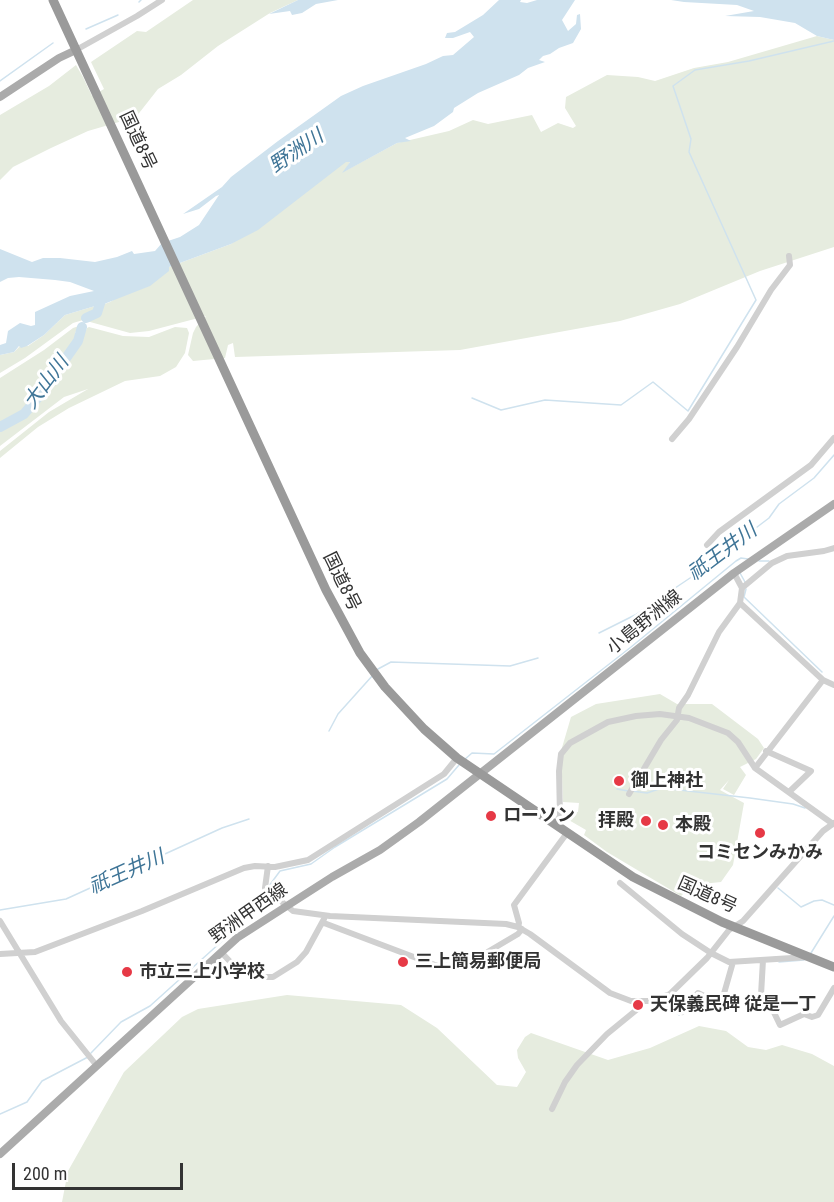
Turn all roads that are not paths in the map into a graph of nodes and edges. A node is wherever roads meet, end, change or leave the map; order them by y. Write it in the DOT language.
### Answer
graph roads {
  1 [pos="53,0"];
  2 [pos="162,0"];
  3 [pos="78,54"];
  4 [pos="0,97"];
  5 [pos="789,256"];
  6 [pos="834,438"];
  7 [pos="672,439"];
  8 [pos="834,504"];
  9 [pos="707,545"];
  10 [pos="834,548"];
  11 [pos="734,573"];
  12 [pos="742,588"];
  13 [pos="740,603"];
  14 [pos="823,680"];
  15 [pos="834,685"];
  16 [pos="678,716"];
  17 [pos="766,751"];
  18 [pos="457,758"];
  19 [pos="755,768"];
  20 [pos="481,774"];
  21 [pos="789,792"];
  22 [pos="629,794"];
  23 [pos="834,824"];
  24 [pos="555,825"];
  25 [pos="567,833"];
  26 [pos="268,866"];
  27 [pos="620,883"];
  28 [pos="288,906"];
  29 [pos="324,919"];
  30 [pos="0,921"];
  31 [pos="735,927"];
  32 [pos="520,928"];
  33 [pos="221,952"];
  34 [pos="18,953"];
  35 [pos="711,953"];
  36 [pos="0,954"];
  37 [pos="808,957"];
  38 [pos="763,960"];
  39 [pos="733,962"];
  40 [pos="834,967"];
  41 [pos="834,988"];
  42 [pos="663,998"];
  43 [pos="642,1002"];
  44 [pos="96,1066"];
  45 [pos="552,1109"];
  46 [pos="0,1154"];
  1 -- 3 [label="highway, 国道8号"];
  2 -- 3 [label="street"];
  3 -- 4 [label="main road"];
  3 -- 18 [label="highway, 国道8号"];
  5 -- 7 [label="street"];
  6 -- 9 [label="street"];
  8 -- 11 [label="main road, 小島野洲線"];
  10 -- 12 [label="street"];
  11 -- 12 [label="street"];
  11 -- 20 [label="main road, 小島野洲線"];
  12 -- 13 [label="street"];
  13 -- 14 [label="street"];
  13 -- 16 [label="street"];
  14 -- 15 [label="street"];
  14 -- 17 [label="street"];
  16 -- 19 [label="street"];
  16 -- 22 [label="street"];
  16 -- 24 [label="street"];
  17 -- 19 [label="street"];
  17 -- 21 [label="street"];
  18 -- 20 [label="highway, 国道8号"];
  18 -- 26 [label="street"];
  19 -- 21 [label="street"];
  20 -- 24 [label="highway, 国道8号"];
  20 -- 28 [label="main road, 野洲甲西線"];
  21 -- 23 [label="street"];
  23 -- 31 [label="street"];
  24 -- 25 [label="highway, 国道8号"];
  25 -- 31 [label="highway, 国道8号"];
  25 -- 32 [label="street"];
  26 -- 28 [label="street"];
  26 -- 34 [label="street"];
  27 -- 35 [label="street"];
  28 -- 29 [label="street"];
  28 -- 33 [label="main road, 野洲甲西線"];
  29 -- 32 [label="street"];
  29 -- 32 [label="street"];
  29 -- 33 [label="street"];
  30 -- 34 [label="street"];
  31 -- 35 [label="street"];
  31 -- 37 [label="highway, 国道8号"];
  32 -- 43 [label="street"];
  33 -- 44 [label="main road, 野洲甲西線"];
  34 -- 36 [label="street"];
  34 -- 44 [label="street"];
  35 -- 39 [label="street"];
  35 -- 42 [label="street"];
  37 -- 38 [label="street"];
  37 -- 40 [label="highway, 国道8号"];
  38 -- 39 [label="street"];
  38 -- 41 [label="street"];
  39 -- 42 [label="street"];
  42 -- 43 [label="street"];
  43 -- 45 [label="street"];
  44 -- 46 [label="main road, 野洲甲西線"];
}
